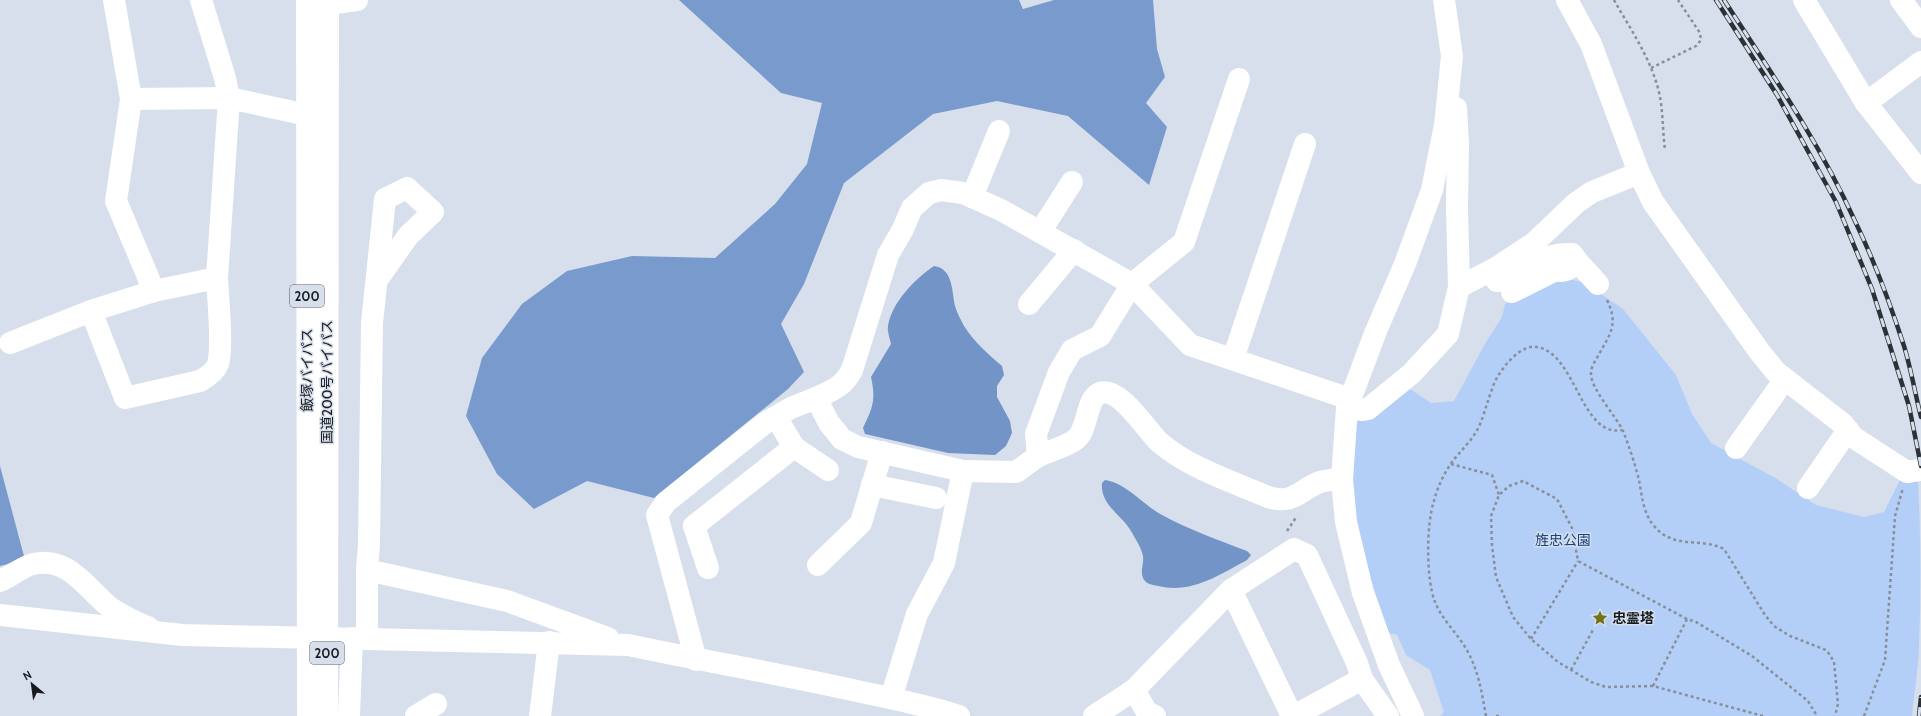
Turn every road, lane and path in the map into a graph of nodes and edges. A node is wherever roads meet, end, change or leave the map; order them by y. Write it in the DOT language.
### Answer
graph roads {
  1 [pos="114,0"];
  2 [pos="201,0"];
  3 [pos="357,0"];
  4 [pos="1444,0"];
  5 [pos="1567,0"];
  6 [pos="1614,0"];
  7 [pos="1678,0"];
  8 [pos="1804,0"];
  9 [pos="1901,0"];
  10 [pos="321,1"];
  11 [pos="1921,27"];
  12 [pos="1452,56"];
  13 [pos="1921,62"];
  14 [pos="1650,68"];
  15 [pos="1239,79"];
  16 [pos="229,98"];
  17 [pos="131,99"];
  18 [pos="1866,103"];
  19 [pos="317,118"];
  20 [pos="999,131"];
  21 [pos="1305,144"];
  22 [pos="1665,150"];
  23 [pos="1639,173"];
  24 [pos="1921,173"];
  25 [pos="1072,182"];
  26 [pos="972,197"];
  27 [pos="1040,232"];
  28 [pos="1074,250"];
  29 [pos="1577,261"];
  30 [pos="217,278"];
  31 [pos="377,280"];
  32 [pos="1132,284"];
  33 [pos="1598,284"];
  34 [pos="1462,285"];
  35 [pos="154,291"];
  36 [pos="1512,292"];
  37 [pos="1029,304"];
  38 [pos="91,311"];
  39 [pos="10,343"];
  40 [pos="1234,359"];
  41 [pos="1785,379"];
  42 [pos="816,398"];
  43 [pos="1349,403"];
  44 [pos="776,417"];
  45 [pos="1846,427"];
  46 [pos="1622,430"];
  47 [pos="794,447"];
  48 [pos="1736,448"];
  49 [pos="882,452"];
  50 [pos="1038,456"];
  51 [pos="1451,464"];
  52 [pos="828,470"];
  53 [pos="963,471"];
  54 [pos="1914,471"];
  55 [pos="1342,479"];
  56 [pos="872,485"];
  57 [pos="1808,488"];
  58 [pos="1499,495"];
  59 [pos="936,498"];
  60 [pos="1298,514"];
  61 [pos="1286,533"];
  62 [pos="1578,561"];
  63 [pos="818,565"];
  64 [pos="708,568"];
  65 [pos="367,570"];
  66 [pos="0,581"];
  67 [pos="1231,590"];
  68 [pos="317,591"];
  69 [pos="0,616"];
  70 [pos="1687,619"];
  71 [pos="1594,628"];
  72 [pos="159,632"];
  73 [pos="359,638"];
  74 [pos="1531,639"];
  75 [pos="549,642"];
  76 [pos="628,645"];
  77 [pos="696,660"];
  78 [pos="1571,670"];
  79 [pos="1362,679"];
  80 [pos="1653,686"];
  81 [pos="1134,690"];
  82 [pos="891,698"];
  83 [pos="436,704"];
  84 [pos="308,716"];
  85 [pos="327,716"];
  86 [pos="349,716"];
  87 [pos="416,716"];
  88 [pos="540,716"];
  89 [pos="959,716"];
  90 [pos="1094,716"];
  91 [pos="1155,716"];
  92 [pos="1293,716"];
  93 [pos="1388,716"];
  94 [pos="1413,716"];
  95 [pos="1486,716"];
  96 [pos="1496,716"];
  97 [pos="1500,716"];
  98 [pos="1763,716"];
  99 [pos="1817,716"];
  100 [pos="1836,716"];
  101 [pos="1864,716"];
  1 -- 17 [label="main road"];
  2 -- 16 [label="main road"];
  3 -- 10 [label="main road"];
  4 -- 12 [label="main road"];
  5 -- 23 [label="main road"];
  6 -- 14 [label="path"];
  7 -- 14 [label="path"];
  8 -- 18 [label="main road"];
  9 -- 11 [label="main road"];
  10 -- 19 [label="main road, 国道200号バイパス / 200"];
  12 -- 34 [label="main road"];
  12 -- 43 [label="main road"];
  13 -- 18 [label="main road"];
  14 -- 22 [label="path"];
  15 -- 32 [label="main road"];
  16 -- 17 [label="main road"];
  16 -- 19 [label="main road"];
  16 -- 30 [label="main road"];
  17 -- 35 [label="main road"];
  18 -- 24 [label="main road"];
  19 -- 68 [label="main road, 国道200号バイパス / 200"];
  20 -- 26 [label="main road"];
  21 -- 40 [label="main road"];
  23 -- 34 [label="main road"];
  23 -- 41 [label="main road"];
  25 -- 27 [label="main road"];
  26 -- 27 [label="main road"];
  26 -- 42 [label="main road"];
  27 -- 28 [label="main road"];
  28 -- 32 [label="main road"];
  28 -- 37 [label="main road"];
  29 -- 33 [label="main road"];
  29 -- 34 [label="main road"];
  29 -- 36 [label="main road"];
  30 -- 35 [label="main road"];
  30 -- 38 [label="main road"];
  31 -- 65 [label="main road"];
  32 -- 40 [label="main road"];
  32 -- 50 [label="main road"];
  33 -- 46 [label="path"];
  34 -- 43 [label="main road"];
  35 -- 38 [label="main road"];
  38 -- 39 [label="main road"];
  40 -- 43 [label="main road"];
  41 -- 45 [label="main road"];
  41 -- 48 [label="main road"];
  42 -- 44 [label="main road"];
  42 -- 49 [label="main road"];
  43 -- 55 [label="main road"];
  44 -- 47 [label="main road"];
  44 -- 77 [label="main road"];
  45 -- 54 [label="main road"];
  45 -- 57 [label="main road"];
  46 -- 51 [label="path"];
  46 -- 100 [label="path"];
  47 -- 52 [label="main road"];
  47 -- 64 [label="main road"];
  49 -- 53 [label="main road"];
  49 -- 56 [label="main road"];
  50 -- 53 [label="main road"];
  50 -- 55 [label="main road"];
  51 -- 58 [label="path"];
  51 -- 95 [label="path"];
  53 -- 82 [label="main road"];
  54 -- 101 [label="path"];
  55 -- 94 [label="main road"];
  56 -- 59 [label="main road"];
  56 -- 63 [label="main road"];
  58 -- 62 [label="path"];
  58 -- 74 [label="path"];
  60 -- 61 [label="path"];
  62 -- 70 [label="path"];
  62 -- 74 [label="path"];
  65 -- 73 [label="main road"];
  65 -- 76 [label="main road"];
  66 -- 72 [label="main road"];
  67 -- 79 [label="main road"];
  67 -- 81 [label="main road"];
  67 -- 92 [label="main road"];
  68 -- 84 [label="main road, 200"];
  68 -- 85 [label="main road, 国道200号バイパス / 200"];
  69 -- 72 [label="main road"];
  70 -- 80 [label="path"];
  70 -- 99 [label="path"];
  71 -- 78 [label="path"];
  72 -- 73 [label="main road"];
  73 -- 75 [label="main road"];
  73 -- 86 [label="main road"];
  74 -- 78 [label="path"];
  75 -- 76 [label="main road"];
  75 -- 88 [label="main road"];
  76 -- 77 [label="main road"];
  77 -- 82 [label="main road"];
  78 -- 80 [label="path"];
  79 -- 92 [label="main road"];
  79 -- 93 [label="main road"];
  80 -- 98 [label="path"];
  81 -- 90 [label="main road"];
  81 -- 91 [label="main road"];
  82 -- 89 [label="main road"];
  83 -- 87 [label="main road"];
  96 -- 97 [label="path"];
}
